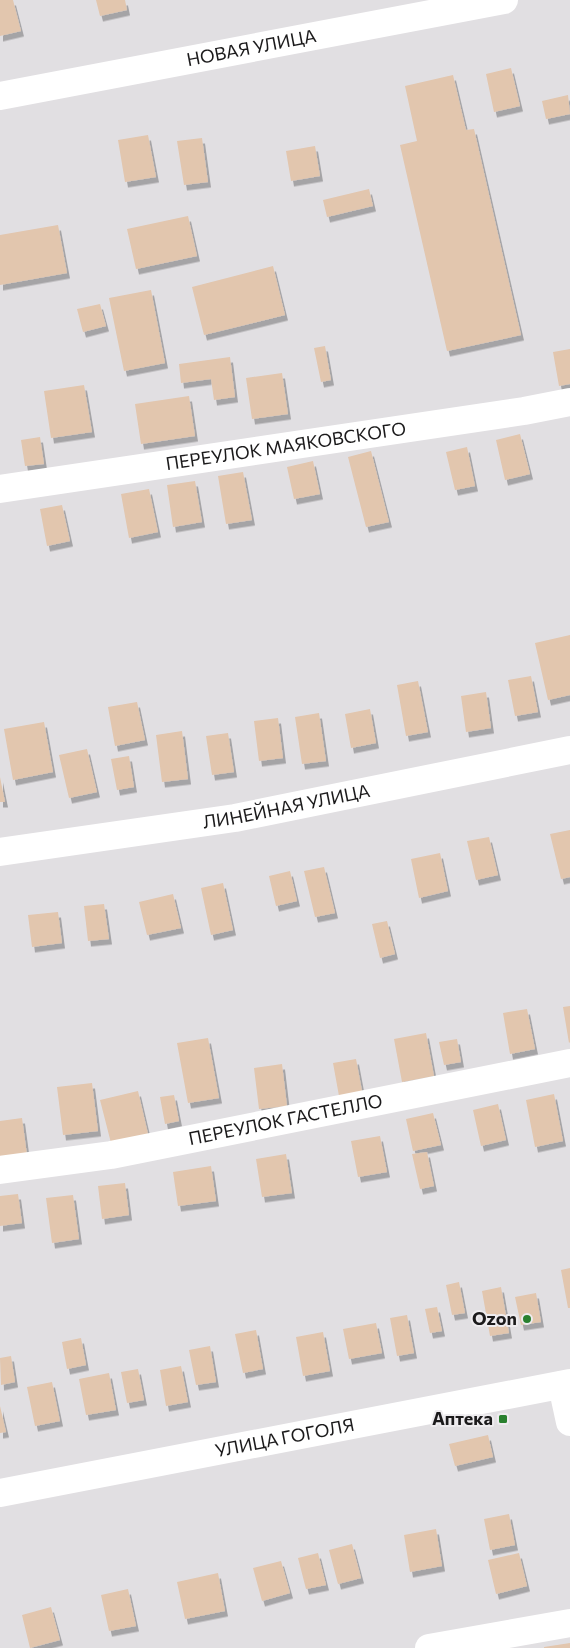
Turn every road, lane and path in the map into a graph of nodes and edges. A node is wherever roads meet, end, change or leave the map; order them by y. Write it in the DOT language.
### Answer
graph roads {
  1 [pos="504,0"];
  2 [pos="0,96"];
  3 [pos="570,402"];
  4 [pos="0,489"];
  5 [pos="570,750"];
  6 [pos="0,852"];
  7 [pos="570,1063"];
  8 [pos="0,1170"];
  9 [pos="566,1384"];
  10 [pos="570,1422"];
  11 [pos="0,1493"];
  12 [pos="570,1623"];
  13 [pos="429,1648"];
  1 -- 2 [label="street, НОВАЯ УЛИЦА"];
  3 -- 4 [label="street, ПЕРЕУЛОК МАЯКОВСКОГО"];
  5 -- 6 [label="street, ЛИНЕЙНАЯ УЛИЦА"];
  7 -- 8 [label="street, ПЕРЕУЛОК ГАСТЕЛЛО"];
  9 -- 10 [label="street"];
  9 -- 11 [label="street, УЛИЦА ГОГОЛЯ"];
  12 -- 13 [label="street"];
}
